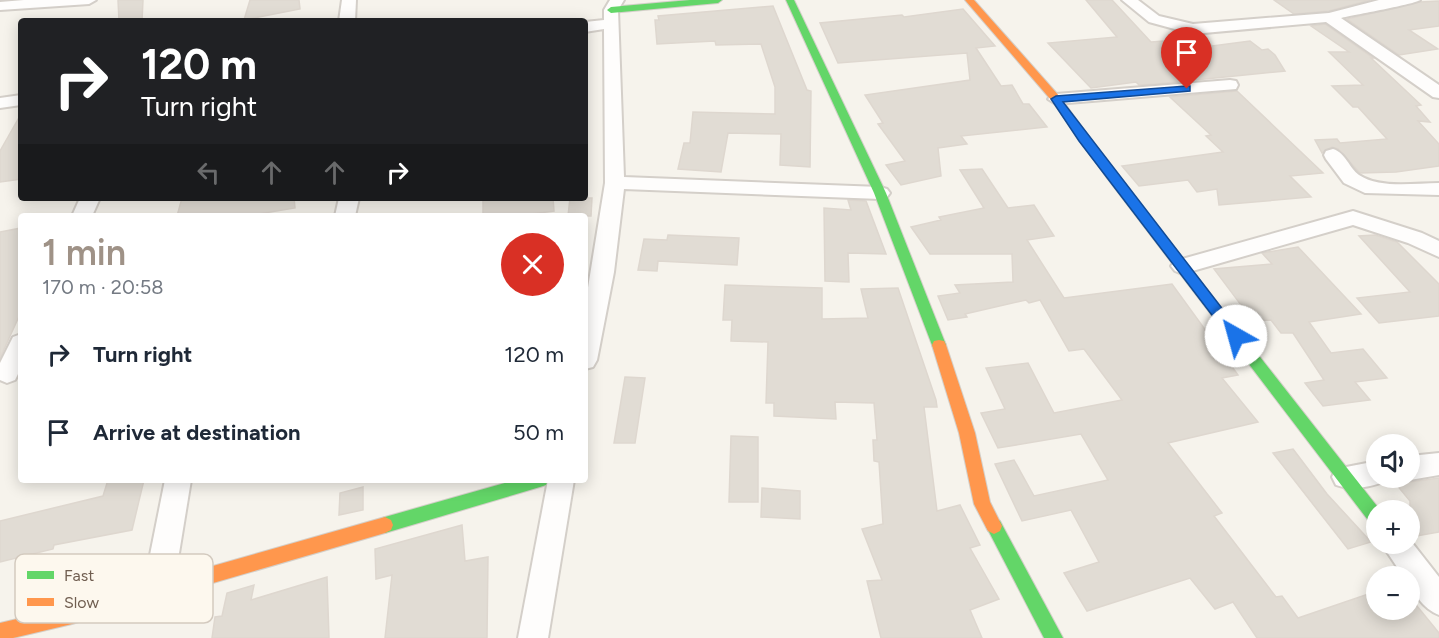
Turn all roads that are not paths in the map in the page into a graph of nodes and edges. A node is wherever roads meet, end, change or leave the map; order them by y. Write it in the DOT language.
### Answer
graph roads {
  1 [pos="89,0"];
  2 [pos="349,0"];
  3 [pos="718,0"];
  4 [pos="790,0"];
  5 [pos="969,0"];
  6 [pos="1129,0"];
  7 [pos="1413,0"];
  8 [pos="0,6"];
  9 [pos="613,11"];
  10 [pos="1329,17"];
  11 [pos="347,18"];
  12 [pos="588,25"];
  13 [pos="1230,85"];
  14 [pos="1439,93"];
  15 [pos="1056,99"];
  16 [pos="18,100"];
  17 [pos="0,103"];
  18 [pos="1333,155"];
  19 [pos="615,183"];
  20 [pos="1439,189"];
  21 [pos="880,193"];
  22 [pos="1439,250"];
  23 [pos="1182,266"];
  24 [pos="594,273"];
  25 [pos="588,331"];
  26 [pos="18,350"];
  27 [pos="9,372"];
  28 [pos="1439,464"];
  29 [pos="1420,467"];
  30 [pos="1366,474"];
  31 [pos="1346,477"];
  32 [pos="177,483"];
  33 [pos="530,483"];
  34 [pos="560,483"];
  35 [pos="1366,504"];
  36 [pos="165,554"];
  37 [pos="1403,554"];
  38 [pos="213,574"];
  39 [pos="1439,600"];
  40 [pos="68,627"];
  41 [pos="0,632"];
  42 [pos="533,638"];
  43 [pos="1054,638"];
  1 -- 8 [label="street"];
  2 -- 11 [label="street"];
  3 -- 9 [label="street"];
  4 -- 21 [label="street"];
  5 -- 15 [label="street"];
  6 -- 10 [label="street"];
  7 -- 10 [label="street"];
  9 -- 12 [label="street"];
  9 -- 19 [label="street"];
  10 -- 14 [label="street"];
  13 -- 15 [label="street"];
  15 -- 23 [label="street"];
  16 -- 17 [label="street"];
  18 -- 20 [label="street"];
  19 -- 21 [label="street"];
  19 -- 24 [label="street"];
  21 -- 43 [label="street"];
  22 -- 23 [label="street"];
  23 -- 31 [label="street"];
  24 -- 25 [label="street"];
  26 -- 27 [label="street"];
  28 -- 29 [label="street"];
  30 -- 31 [label="street"];
  31 -- 35 [label="street"];
  32 -- 36 [label="street"];
  33 -- 38 [label="street"];
  34 -- 42 [label="street"];
  37 -- 39 [label="street"];
  40 -- 41 [label="street"];
}
